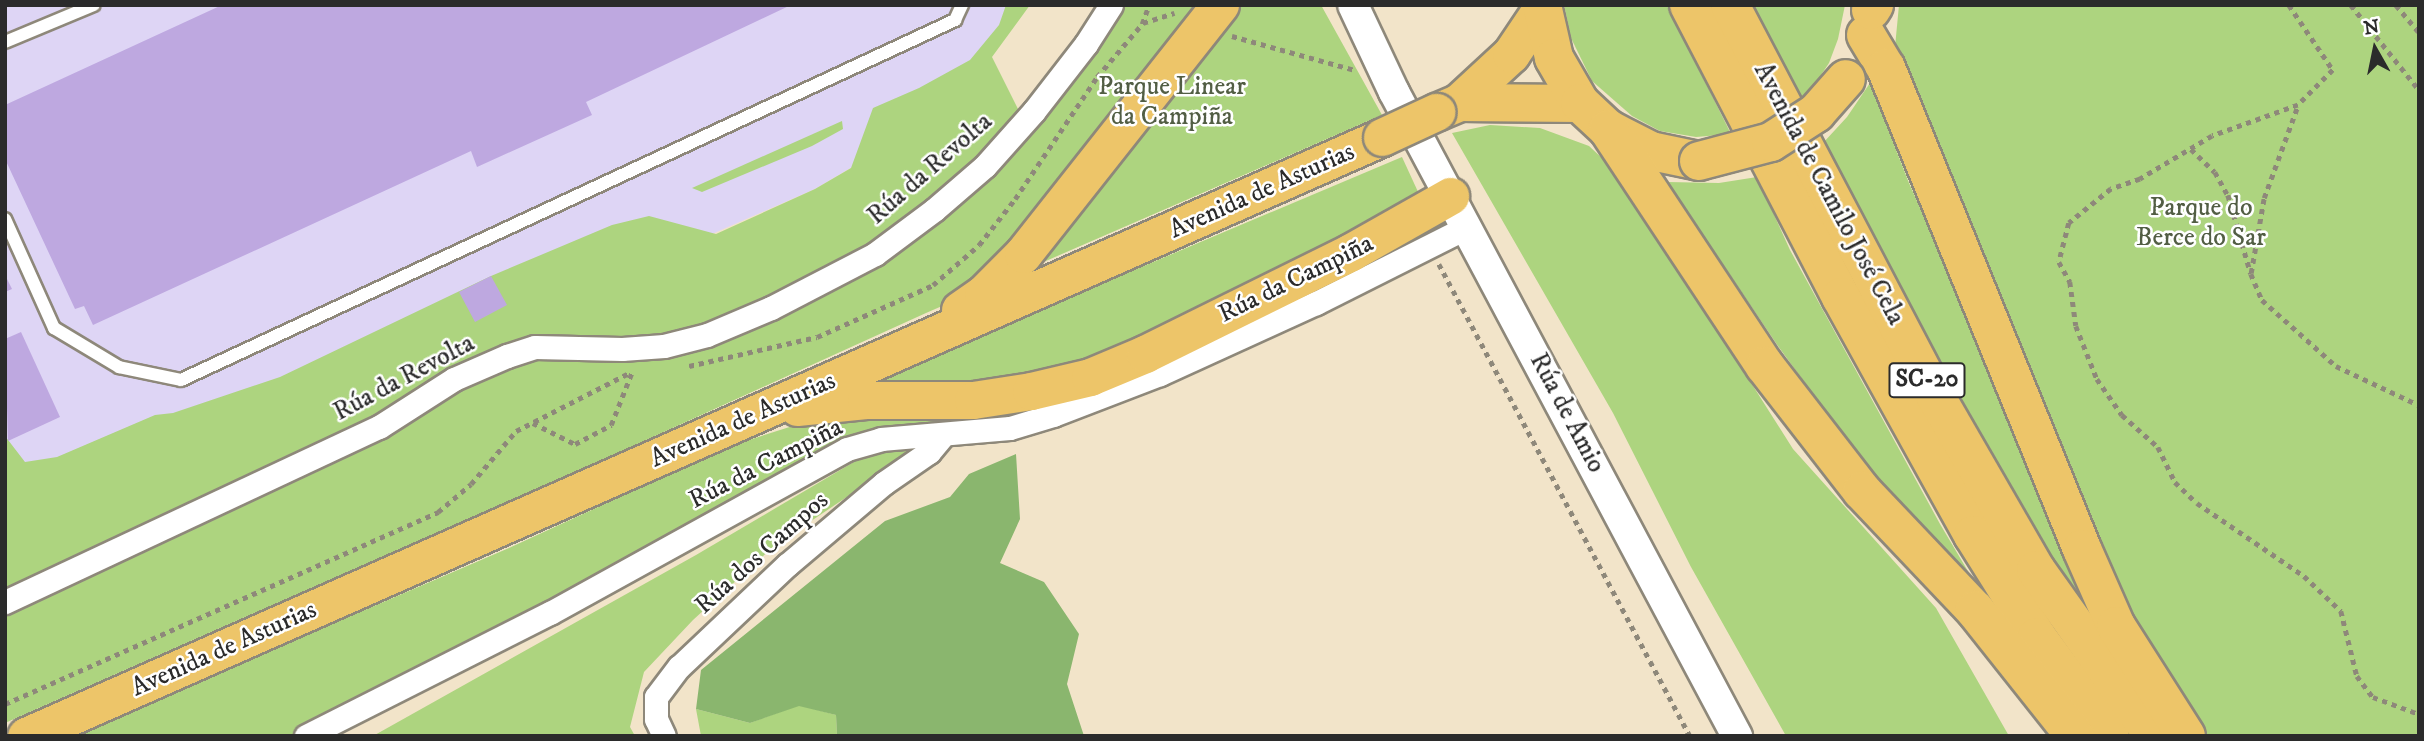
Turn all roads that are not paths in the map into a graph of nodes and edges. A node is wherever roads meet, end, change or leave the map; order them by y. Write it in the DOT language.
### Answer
graph roads {
  1 [pos="94,5"];
  2 [pos="962,5"];
  3 [pos="1111,5"];
  4 [pos="1335,5"];
  5 [pos="1353,5"];
  6 [pos="1689,5"];
  7 [pos="1730,5"];
  8 [pos="1542,6"];
  9 [pos="1870,14"];
  10 [pos="1222,18"];
  11 [pos="5,42"];
  12 [pos="1394,92"];
  13 [pos="1580,103"];
  14 [pos="1448,107"];
  15 [pos="1608,129"];
  16 [pos="5,219"];
  17 [pos="1455,219"];
  18 [pos="908,346"];
  19 [pos="768,410"];
  20 [pos="944,434"];
  21 [pos="5,602"];
  22 [pos="26,736"];
  23 [pos="306,736"];
  24 [pos="664,736"];
  25 [pos="1737,736"];
  26 [pos="2075,736"];
  27 [pos="2110,736"];
  28 [pos="2154,736"];
  29 [pos="2186,736"];
  1 -- 11 [label="lane"];
  2 -- 16 [label="lane"];
  3 -- 21 [label="street, Rúa da Revolta"];
  4 -- 12 [label="street, Rúa de Amio"];
  5 -- 12 [label="street, Rúa de Amio"];
  6 -- 27 [label="highway, Avenida de Camilo José Cela / SC-20"];
  7 -- 28 [label="highway, Avenida de Camilo José Cela / SC-20"];
  8 -- 13 [label="highway"];
  8 -- 14 [label="main road"];
  9 -- 15 [label="highway, bridge"];
  9 -- 29 [label="highway"];
  10 -- 18 [label="main road"];
  12 -- 17 [label="street, Rúa de Amio"];
  13 -- 14 [label="main road"];
  13 -- 15 [label="highway"];
  14 -- 18 [label="main road, Avenida de Asturias, bridge"];
  15 -- 26 [label="highway"];
  17 -- 19 [label="main road"];
  17 -- 20 [label="street, Rúa da Campiña"];
  17 -- 25 [label="street, Rúa de Amio"];
  18 -- 19 [label="main road, Avenida de Asturias"];
  19 -- 22 [label="main road, Avenida de Asturias"];
  20 -- 23 [label="street, Rúa da Campiña"];
  20 -- 24 [label="street, Rúa dos Campos"];
}
